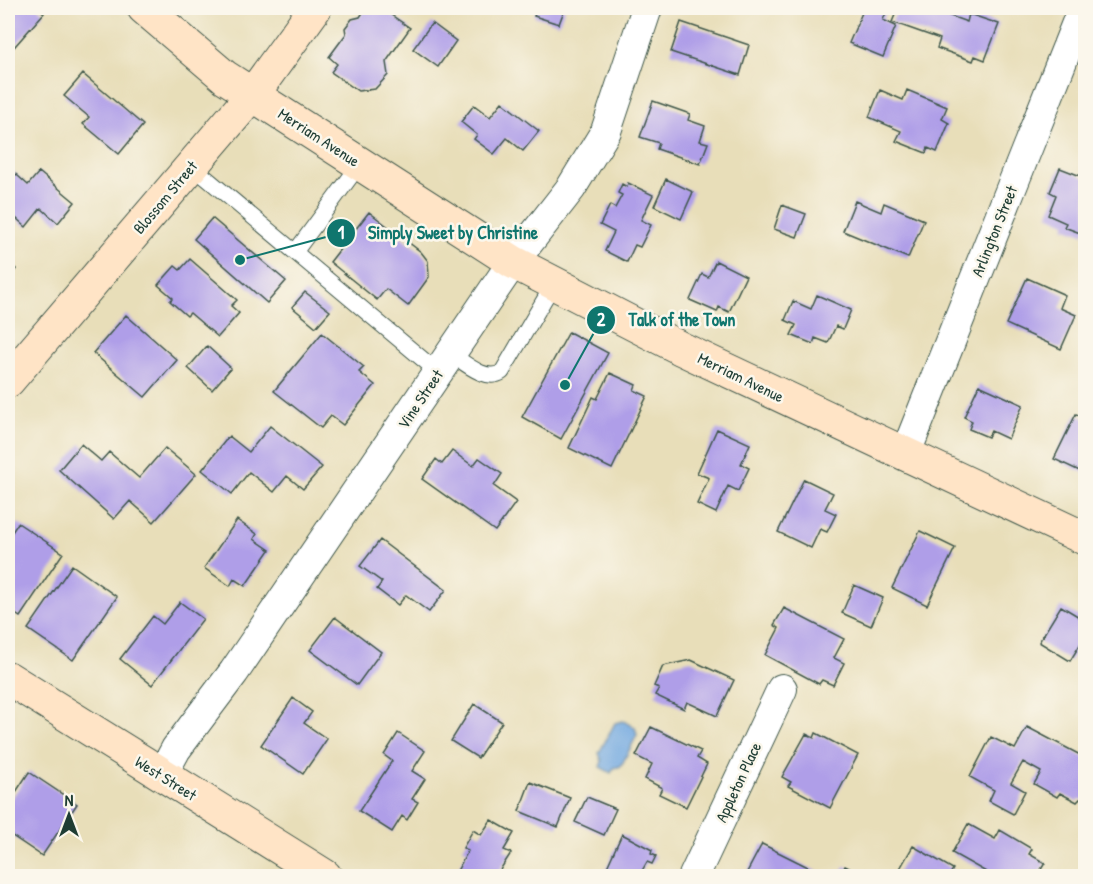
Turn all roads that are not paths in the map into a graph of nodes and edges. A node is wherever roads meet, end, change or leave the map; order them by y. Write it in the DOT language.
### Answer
graph roads {
  1 [pos="144,8"];
  2 [pos="315,8"];
  3 [pos="647,8"];
  4 [pos="1083,8"];
  5 [pos="253,94"];
  6 [pos="360,164"];
  7 [pos="192,166"];
  8 [pos="295,252"];
  9 [pos="513,262"];
  10 [pos="554,284"];
  11 [pos="445,363"];
  12 [pos="8,381"];
  13 [pos="905,455"];
  14 [pos="1086,539"];
  15 [pos="8,678"];
  16 [pos="782,688"];
  17 [pos="162,775"];
  18 [pos="326,876"];
  19 [pos="694,876"];
  1 -- 5 [label="street, Merriam Avenue"];
  2 -- 5 [label="street, Blossom Street"];
  3 -- 9 [label="street, Vine Street"];
  4 -- 13 [label="street, Arlington Street"];
  5 -- 6 [label="street, Merriam Avenue"];
  5 -- 7 [label="street, Blossom Street"];
  6 -- 8 [label="lane"];
  6 -- 9 [label="street, Merriam Avenue"];
  7 -- 8 [label="lane"];
  7 -- 12 [label="street, Blossom Street"];
  8 -- 11 [label="lane"];
  9 -- 10 [label="street, Merriam Avenue"];
  9 -- 11 [label="street, Vine Street"];
  10 -- 11 [label="lane"];
  10 -- 13 [label="street, Merriam Avenue"];
  11 -- 17 [label="street, Vine Street"];
  13 -- 14 [label="street, Merriam Avenue"];
  15 -- 17 [label="street, West Street"];
  16 -- 19 [label="street, Appleton Place"];
  17 -- 18 [label="street, West Street"];
}
